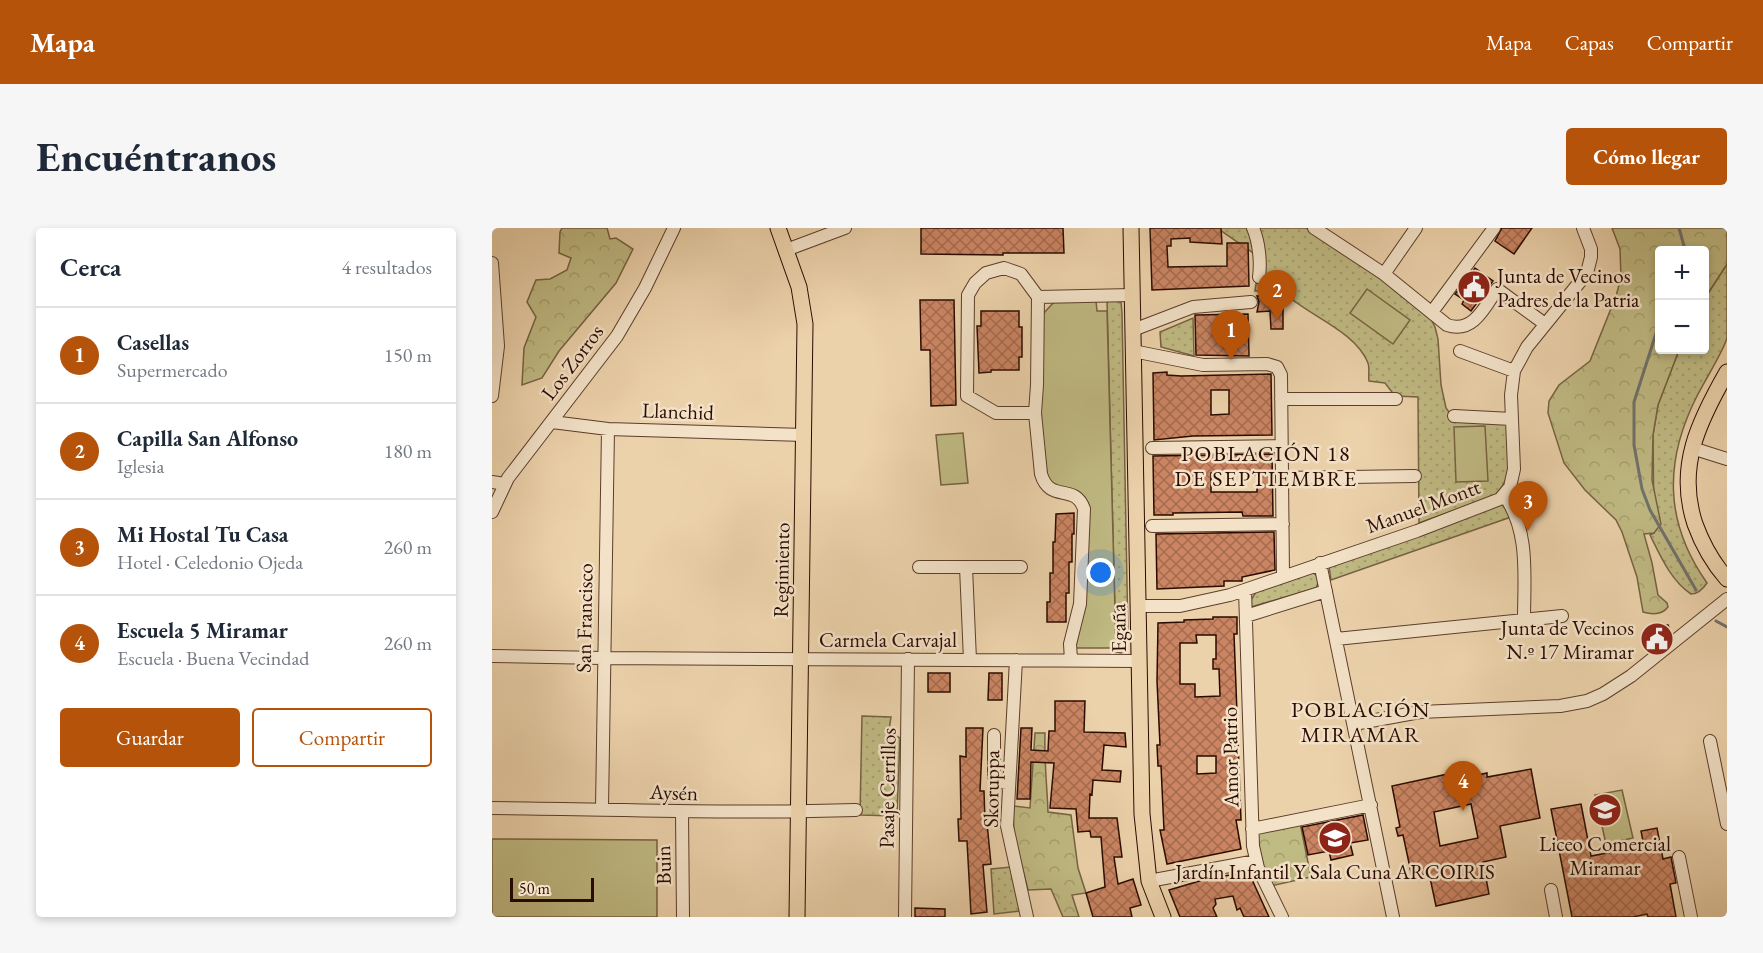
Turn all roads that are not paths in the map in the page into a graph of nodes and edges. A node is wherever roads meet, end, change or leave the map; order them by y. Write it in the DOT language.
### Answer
graph roads {
  1 [pos="674,228"];
  2 [pos="778,228"];
  3 [pos="845,228"];
  4 [pos="1131,228"];
  5 [pos="1253,228"];
  6 [pos="1314,228"];
  7 [pos="1416,228"];
  8 [pos="1494,228"];
  9 [pos="1583,228"];
  10 [pos="786,250"];
  11 [pos="492,263"];
  12 [pos="1384,274"];
  13 [pos="1258,277"];
  14 [pos="1132,295"];
  15 [pos="1038,297"];
  16 [pos="1251,303"];
  17 [pos="1432,312"];
  18 [pos="1545,324"];
  19 [pos="1133,330"];
  20 [pos="1133,351"];
  21 [pos="1460,351"];
  22 [pos="1514,371"];
  23 [pos="1727,372"];
  24 [pos="492,396"];
  25 [pos="1281,399"];
  26 [pos="1396,399"];
  27 [pos="1035,413"];
  28 [pos="1454,416"];
  29 [pos="1512,419"];
  30 [pos="552,422"];
  31 [pos="608,429"];
  32 [pos="804,435"];
  33 [pos="1281,446"];
  34 [pos="1152,448"];
  35 [pos="1692,448"];
  36 [pos="1727,459"];
  37 [pos="1414,476"];
  38 [pos="1282,478"];
  39 [pos="498,483"];
  40 [pos="1504,495"];
  41 [pos="492,512"];
  42 [pos="1282,524"];
  43 [pos="1152,526"];
  44 [pos="1320,563"];
  45 [pos="919,567"];
  46 [pos="966,567"];
  47 [pos="1021,567"];
  48 [pos="1283,576"];
  49 [pos="1727,579"];
  50 [pos="1245,590"];
  51 [pos="1326,591"];
  52 [pos="1727,599"];
  53 [pos="1138,606"];
  54 [pos="1246,616"];
  55 [pos="1562,616"];
  56 [pos="1524,619"];
  57 [pos="1336,639"];
  58 [pos="492,656"];
  59 [pos="603,658"];
  60 [pos="801,658"];
  61 [pos="908,659"];
  62 [pos="970,660"];
  63 [pos="1016,660"];
  64 [pos="1071,660"];
  65 [pos="1139,661"];
  66 [pos="1354,724"];
  67 [pos="994,735"];
  68 [pos="1710,741"];
  69 [pos="1009,783"];
  70 [pos="1725,801"];
  71 [pos="1371,805"];
  72 [pos="492,808"];
  73 [pos="602,808"];
  74 [pos="856,810"];
  75 [pos="682,812"];
  76 [pos="798,812"];
  77 [pos="1727,824"];
  78 [pos="1252,830"];
  79 [pos="1679,857"];
  80 [pos="1256,861"];
  81 [pos="1149,881"];
  82 [pos="1551,890"];
  83 [pos="683,917"];
  84 [pos="797,917"];
  85 [pos="904,917"];
  86 [pos="1027,917"];
  87 [pos="1163,917"];
  88 [pos="1282,917"];
  89 [pos="1393,917"];
  90 [pos="1556,917"];
  91 [pos="1691,917"];
  1 -- 30 [label="street, Los Zorros"];
  2 -- 10 [label="main road, Regimiento"];
  3 -- 10 [label="street"];
  4 -- 14 [label="main road, Egaña"];
  5 -- 13 [label="street"];
  6 -- 12 [label="street"];
  7 -- 12 [label="street"];
  8 -- 17 [label="street"];
  9 -- 18 [label="street, Manuel Montt"];
  10 -- 32 [label="main road, Regimiento"];
  11 -- 24 [label="street"];
  12 -- 17 [label="street"];
  14 -- 15 [label="street"];
  14 -- 19 [label="main road, Egaña"];
  15 -- 27 [label="street"];
  15 -- 27 [label="street"];
  16 -- 19 [label="street"];
  17 -- 18 [label="street"];
  18 -- 22 [label="street, Manuel Montt"];
  19 -- 20 [label="main road, Egaña"];
  20 -- 25 [label="street"];
  20 -- 53 [label="main road, Egaña"];
  21 -- 22 [label="street"];
  22 -- 29 [label="street, Manuel Montt"];
  23 -- 35 [label="main road"];
  25 -- 26 [label="street"];
  25 -- 33 [label="street"];
  27 -- 64 [label="street"];
  28 -- 29 [label="street"];
  29 -- 40 [label="street, Manuel Montt"];
  30 -- 31 [label="street, Llanchid"];
  30 -- 39 [label="street, Los Zorros"];
  31 -- 32 [label="street, Llanchid"];
  31 -- 59 [label="street, San Francisco"];
  32 -- 60 [label="main road, Regimiento"];
  33 -- 34 [label="street"];
  33 -- 38 [label="street"];
  35 -- 36 [label="street"];
  35 -- 49 [label="main road"];
  37 -- 38 [label="street"];
  38 -- 42 [label="street"];
  39 -- 41 [label="street, Los Zorros"];
  40 -- 44 [label="street, Manuel Montt"];
  40 -- 56 [label="street"];
  42 -- 43 [label="street"];
  42 -- 48 [label="street"];
  44 -- 48 [label="street, Manuel Montt"];
  44 -- 51 [label="street"];
  45 -- 46 [label="street"];
  46 -- 47 [label="street"];
  46 -- 62 [label="street"];
  48 -- 50 [label="street, Manuel Montt"];
  50 -- 53 [label="street, Manuel Montt"];
  50 -- 54 [label="street, Amor Patrio"];
  51 -- 54 [label="street"];
  51 -- 57 [label="street"];
  52 -- 66 [label="street"];
  53 -- 65 [label="main road, Egaña"];
  54 -- 78 [label="street, Amor Patrio"];
  55 -- 56 [label="street"];
  56 -- 57 [label="street"];
  57 -- 66 [label="street"];
  58 -- 59 [label="street, Carmela Carvajal"];
  59 -- 60 [label="street, Carmela Carvajal"];
  59 -- 73 [label="street, San Francisco"];
  60 -- 61 [label="street, Carmela Carvajal"];
  60 -- 76 [label="main road, Regimiento"];
  61 -- 62 [label="street, Carmela Carvajal"];
  61 -- 85 [label="street, Pasaje Cerrillos"];
  62 -- 63 [label="street, Carmela Carvajal"];
  63 -- 64 [label="street, Carmela Carvajal"];
  63 -- 69 [label="street, Skoruppa"];
  64 -- 65 [label="street, Carmela Carvajal"];
  65 -- 81 [label="main road, Egaña"];
  66 -- 71 [label="street"];
  67 -- 69 [label="street"];
  68 -- 70 [label="street"];
  69 -- 86 [label="street, Skoruppa"];
  70 -- 77 [label="street"];
  71 -- 78 [label="street"];
  71 -- 89 [label="street"];
  72 -- 73 [label="street, Aysén"];
  73 -- 75 [label="street, Aysén"];
  74 -- 76 [label="street, Aysén"];
  75 -- 76 [label="street, Aysén"];
  75 -- 83 [label="street, Buin"];
  76 -- 84 [label="main road, Regimiento"];
  78 -- 80 [label="street, Amor Patrio"];
  79 -- 91 [label="street"];
  80 -- 81 [label="street"];
  80 -- 88 [label="street, Amor Patrio"];
  81 -- 87 [label="main road, Egaña"];
  82 -- 90 [label="street"];
}
